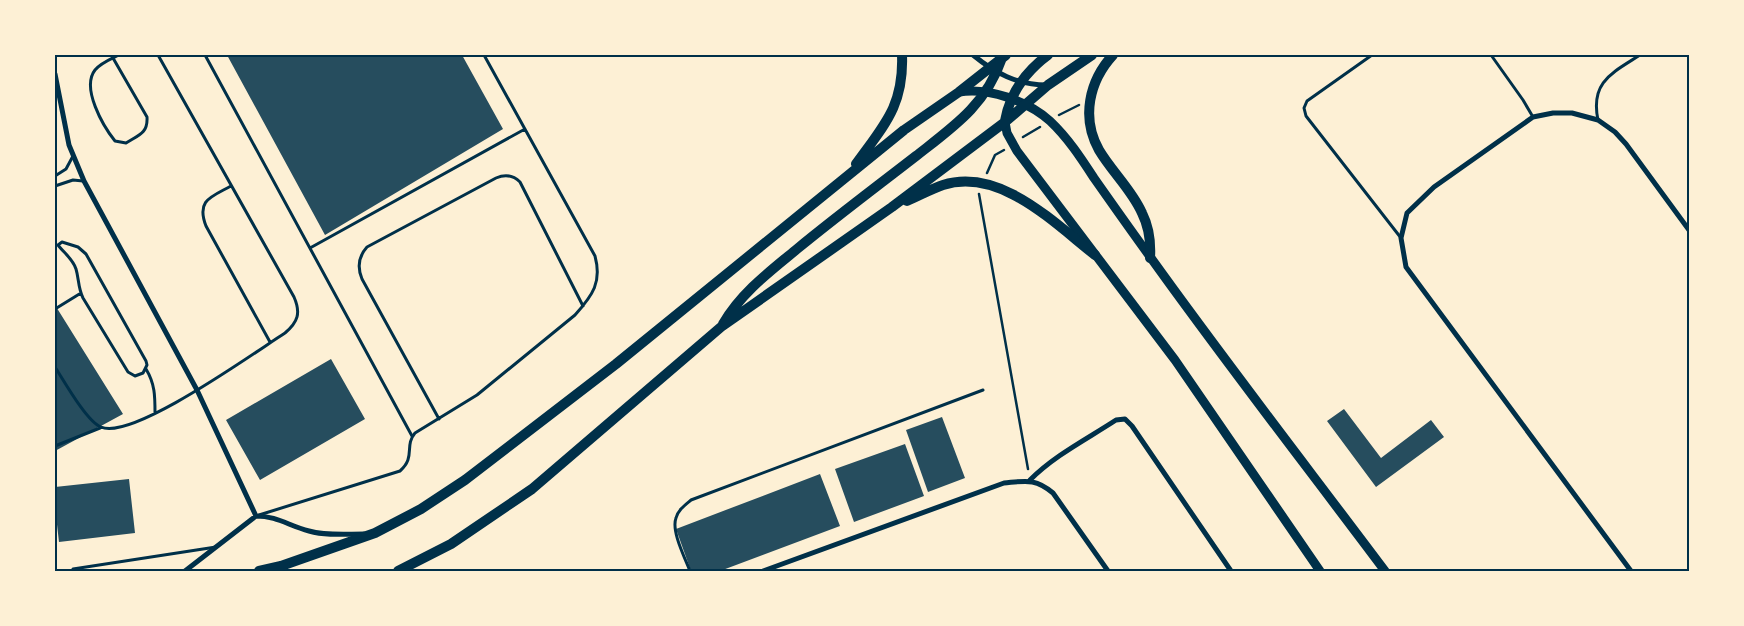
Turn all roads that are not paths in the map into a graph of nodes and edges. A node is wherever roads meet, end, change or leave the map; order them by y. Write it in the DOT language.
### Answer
graph roads {
  1 [pos="118,55"];
  2 [pos="158,55"];
  3 [pos="205,55"];
  4 [pos="484,55"];
  5 [pos="902,55"];
  6 [pos="973,55"];
  7 [pos="1048,55"];
  8 [pos="1092,55"];
  9 [pos="1113,55"];
  10 [pos="1372,55"];
  11 [pos="1491,55"];
  12 [pos="1640,55"];
  13 [pos="1003,56"];
  14 [pos="113,58"];
  15 [pos="993,70"];
  16 [pos="55,74"];
  17 [pos="1020,82"];
  18 [pos="1048,85"];
  19 [pos="986,91"];
  20 [pos="959,92"];
  21 [pos="1011,99"];
  22 [pos="1024,105"];
  23 [pos="1533,117"];
  24 [pos="1598,120"];
  25 [pos="1005,122"];
  26 [pos="526,130"];
  27 [pos="73,156"];
  28 [pos="55,176"];
  29 [pos="848,176"];
  30 [pos="84,182"];
  31 [pos="55,186"];
  32 [pos="231,186"];
  33 [pos="892,207"];
  34 [pos="1689,230"];
  35 [pos="1401,238"];
  36 [pos="55,240"];
  37 [pos="59,244"];
  38 [pos="310,248"];
  39 [pos="1095,255"];
  40 [pos="1150,258"];
  41 [pos="81,293"];
  42 [pos="583,306"];
  43 [pos="55,310"];
  44 [pos="721,327"];
  45 [pos="270,342"];
  46 [pos="55,367"];
  47 [pos="146,369"];
  48 [pos="197,390"];
  49 [pos="983,390"];
  50 [pos="155,413"];
  51 [pos="439,419"];
  52 [pos="101,427"];
  53 [pos="412,436"];
  54 [pos="55,446"];
  55 [pos="1030,480"];
  56 [pos="256,516"];
  57 [pos="375,533"];
  58 [pos="216,547"];
  59 [pos="73,569"];
  60 [pos="185,571"];
  61 [pos="259,571"];
  62 [pos="398,571"];
  63 [pos="690,571"];
  64 [pos="763,571"];
  65 [pos="1108,571"];
  66 [pos="1230,571"];
  67 [pos="1320,571"];
  68 [pos="1385,571"];
  69 [pos="1631,571"];
  1 -- 14 [label="lane"];
  2 -- 32 [label="lane"];
  3 -- 38 [label="lane"];
  4 -- 26 [label="lane"];
  5 -- 29 [label="main road"];
  6 -- 15 [label="street"];
  7 -- 17 [label="main road"];
  8 -- 18 [label="main road"];
  9 -- 40 [label="main road"];
  10 -- 35 [label="lane"];
  11 -- 23 [label="lane"];
  12 -- 24 [label="lane"];
  13 -- 15 [label="main road"];
  14 -- 14 [label="lane"];
  15 -- 17 [label="street"];
  15 -- 19 [label="main road"];
  15 -- 20 [label="main road"];
  16 -- 27 [label="street"];
  17 -- 18 [label="street"];
  17 -- 21 [label="main road"];
  18 -- 22 [label="main road"];
  19 -- 20 [label="street"];
  19 -- 21 [label="street"];
  19 -- 44 [label="main road"];
  20 -- 29 [label="main road"];
  21 -- 22 [label="street"];
  21 -- 25 [label="main road"];
  22 -- 25 [label="main road"];
  22 -- 40 [label="street"];
  23 -- 24 [label="street"];
  23 -- 35 [label="street"];
  24 -- 34 [label="street"];
  25 -- 33 [label="main road"];
  25 -- 39 [label="street"];
  26 -- 38 [label="lane"];
  26 -- 42 [label="lane"];
  27 -- 28 [label="lane"];
  27 -- 30 [label="street"];
  29 -- 57 [label="main road"];
  30 -- 31 [label="lane"];
  30 -- 48 [label="street"];
  32 -- 45 [label="lane"];
  32 -- 45 [label="lane"];
  33 -- 39 [label="main road"];
  33 -- 44 [label="main road"];
  35 -- 69 [label="street"];
  36 -- 37 [label="lane"];
  37 -- 41 [label="lane"];
  37 -- 47 [label="lane"];
  38 -- 53 [label="lane"];
  39 -- 67 [label="street"];
  40 -- 68 [label="street"];
  41 -- 43 [label="lane"];
  41 -- 47 [label="lane"];
  42 -- 51 [label="lane"];
  42 -- 51 [label="lane"];
  44 -- 62 [label="main road"];
  45 -- 48 [label="lane"];
  46 -- 52 [label="lane"];
  47 -- 50 [label="lane"];
  48 -- 50 [label="lane"];
  48 -- 56 [label="street"];
  49 -- 63 [label="lane"];
  50 -- 52 [label="lane"];
  51 -- 53 [label="lane"];
  52 -- 54 [label="lane"];
  53 -- 56 [label="lane"];
  55 -- 64 [label="street"];
  55 -- 65 [label="street"];
  55 -- 66 [label="street"];
  56 -- 57 [label="street"];
  56 -- 58 [label="street"];
  57 -- 61 [label="main road"];
  58 -- 59 [label="lane"];
  58 -- 60 [label="street"];
}
